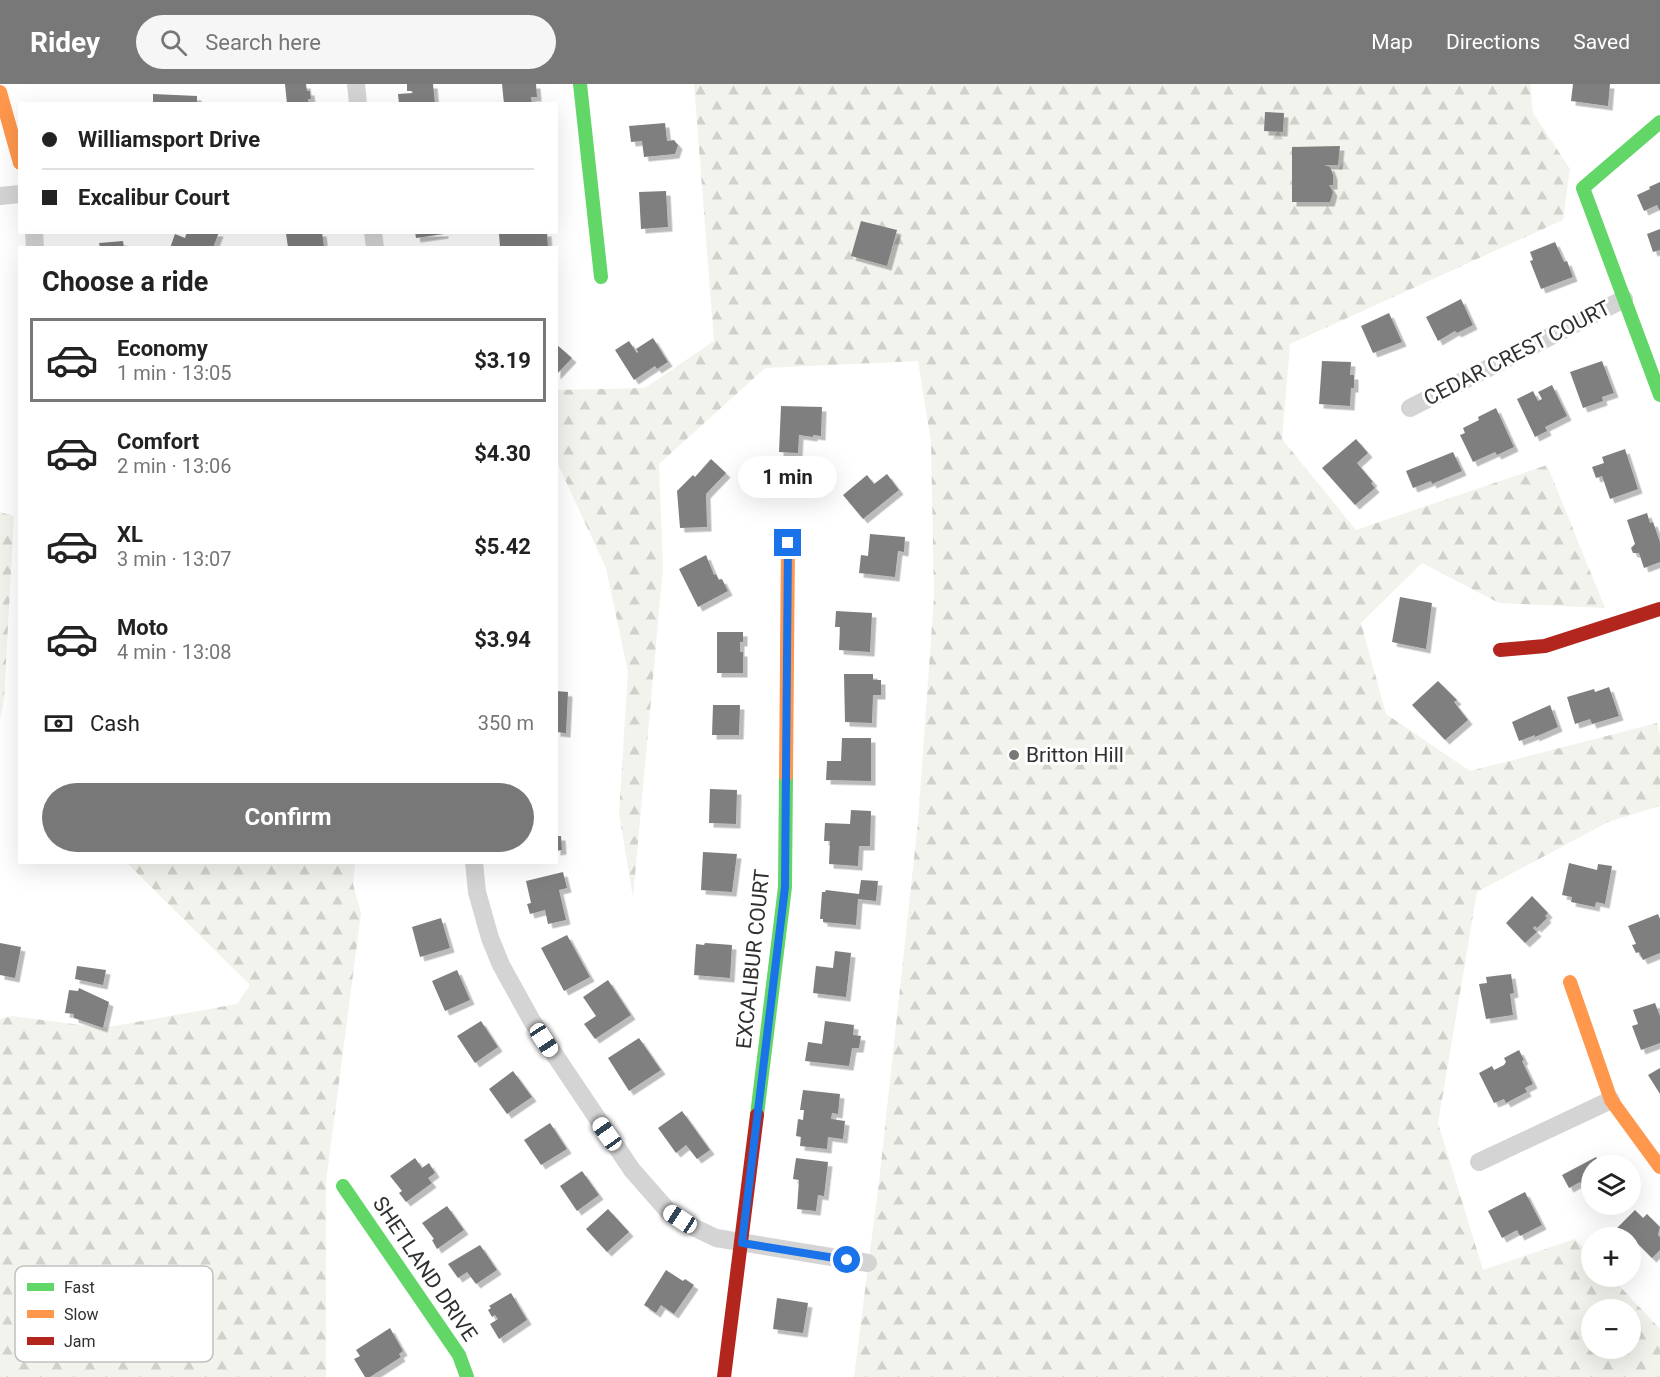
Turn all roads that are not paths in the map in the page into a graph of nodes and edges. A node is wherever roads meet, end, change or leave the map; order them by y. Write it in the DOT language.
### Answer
graph roads {
  1 [pos="356,84"];
  2 [pos="580,84"];
  3 [pos="0,92"];
  4 [pos="358,102"];
  5 [pos="1660,122"];
  6 [pos="18,156"];
  7 [pos="18,194"];
  8 [pos="0,195"];
  9 [pos="601,278"];
  10 [pos="1624,299"];
  11 [pos="1660,395"];
  12 [pos="1410,408"];
  13 [pos="788,543"];
  14 [pos="1660,609"];
  15 [pos="1500,650"];
  16 [pos="474,864"];
  17 [pos="1570,982"];
  18 [pos="1611,1100"];
  19 [pos="1479,1162"];
  20 [pos="1660,1167"];
  21 [pos="343,1186"];
  22 [pos="742,1243"];
  23 [pos="868,1263"];
  24 [pos="467,1377"];
  25 [pos="724,1377"];
  1 -- 4 [label="street"];
  2 -- 9 [label="street"];
  3 -- 6 [label="street"];
  5 -- 10 [label="street"];
  7 -- 8 [label="street"];
  10 -- 11 [label="street"];
  10 -- 12 [label="street, CEDAR CREST COURT"];
  13 -- 22 [label="street, EXCALIBUR COURT"];
  14 -- 15 [label="street"];
  16 -- 22 [label="street"];
  17 -- 18 [label="street"];
  18 -- 19 [label="street"];
  18 -- 20 [label="street"];
  21 -- 24 [label="street, SHETLAND DRIVE"];
  22 -- 23 [label="street"];
  22 -- 25 [label="street, EXCALIBUR COURT"];
}
